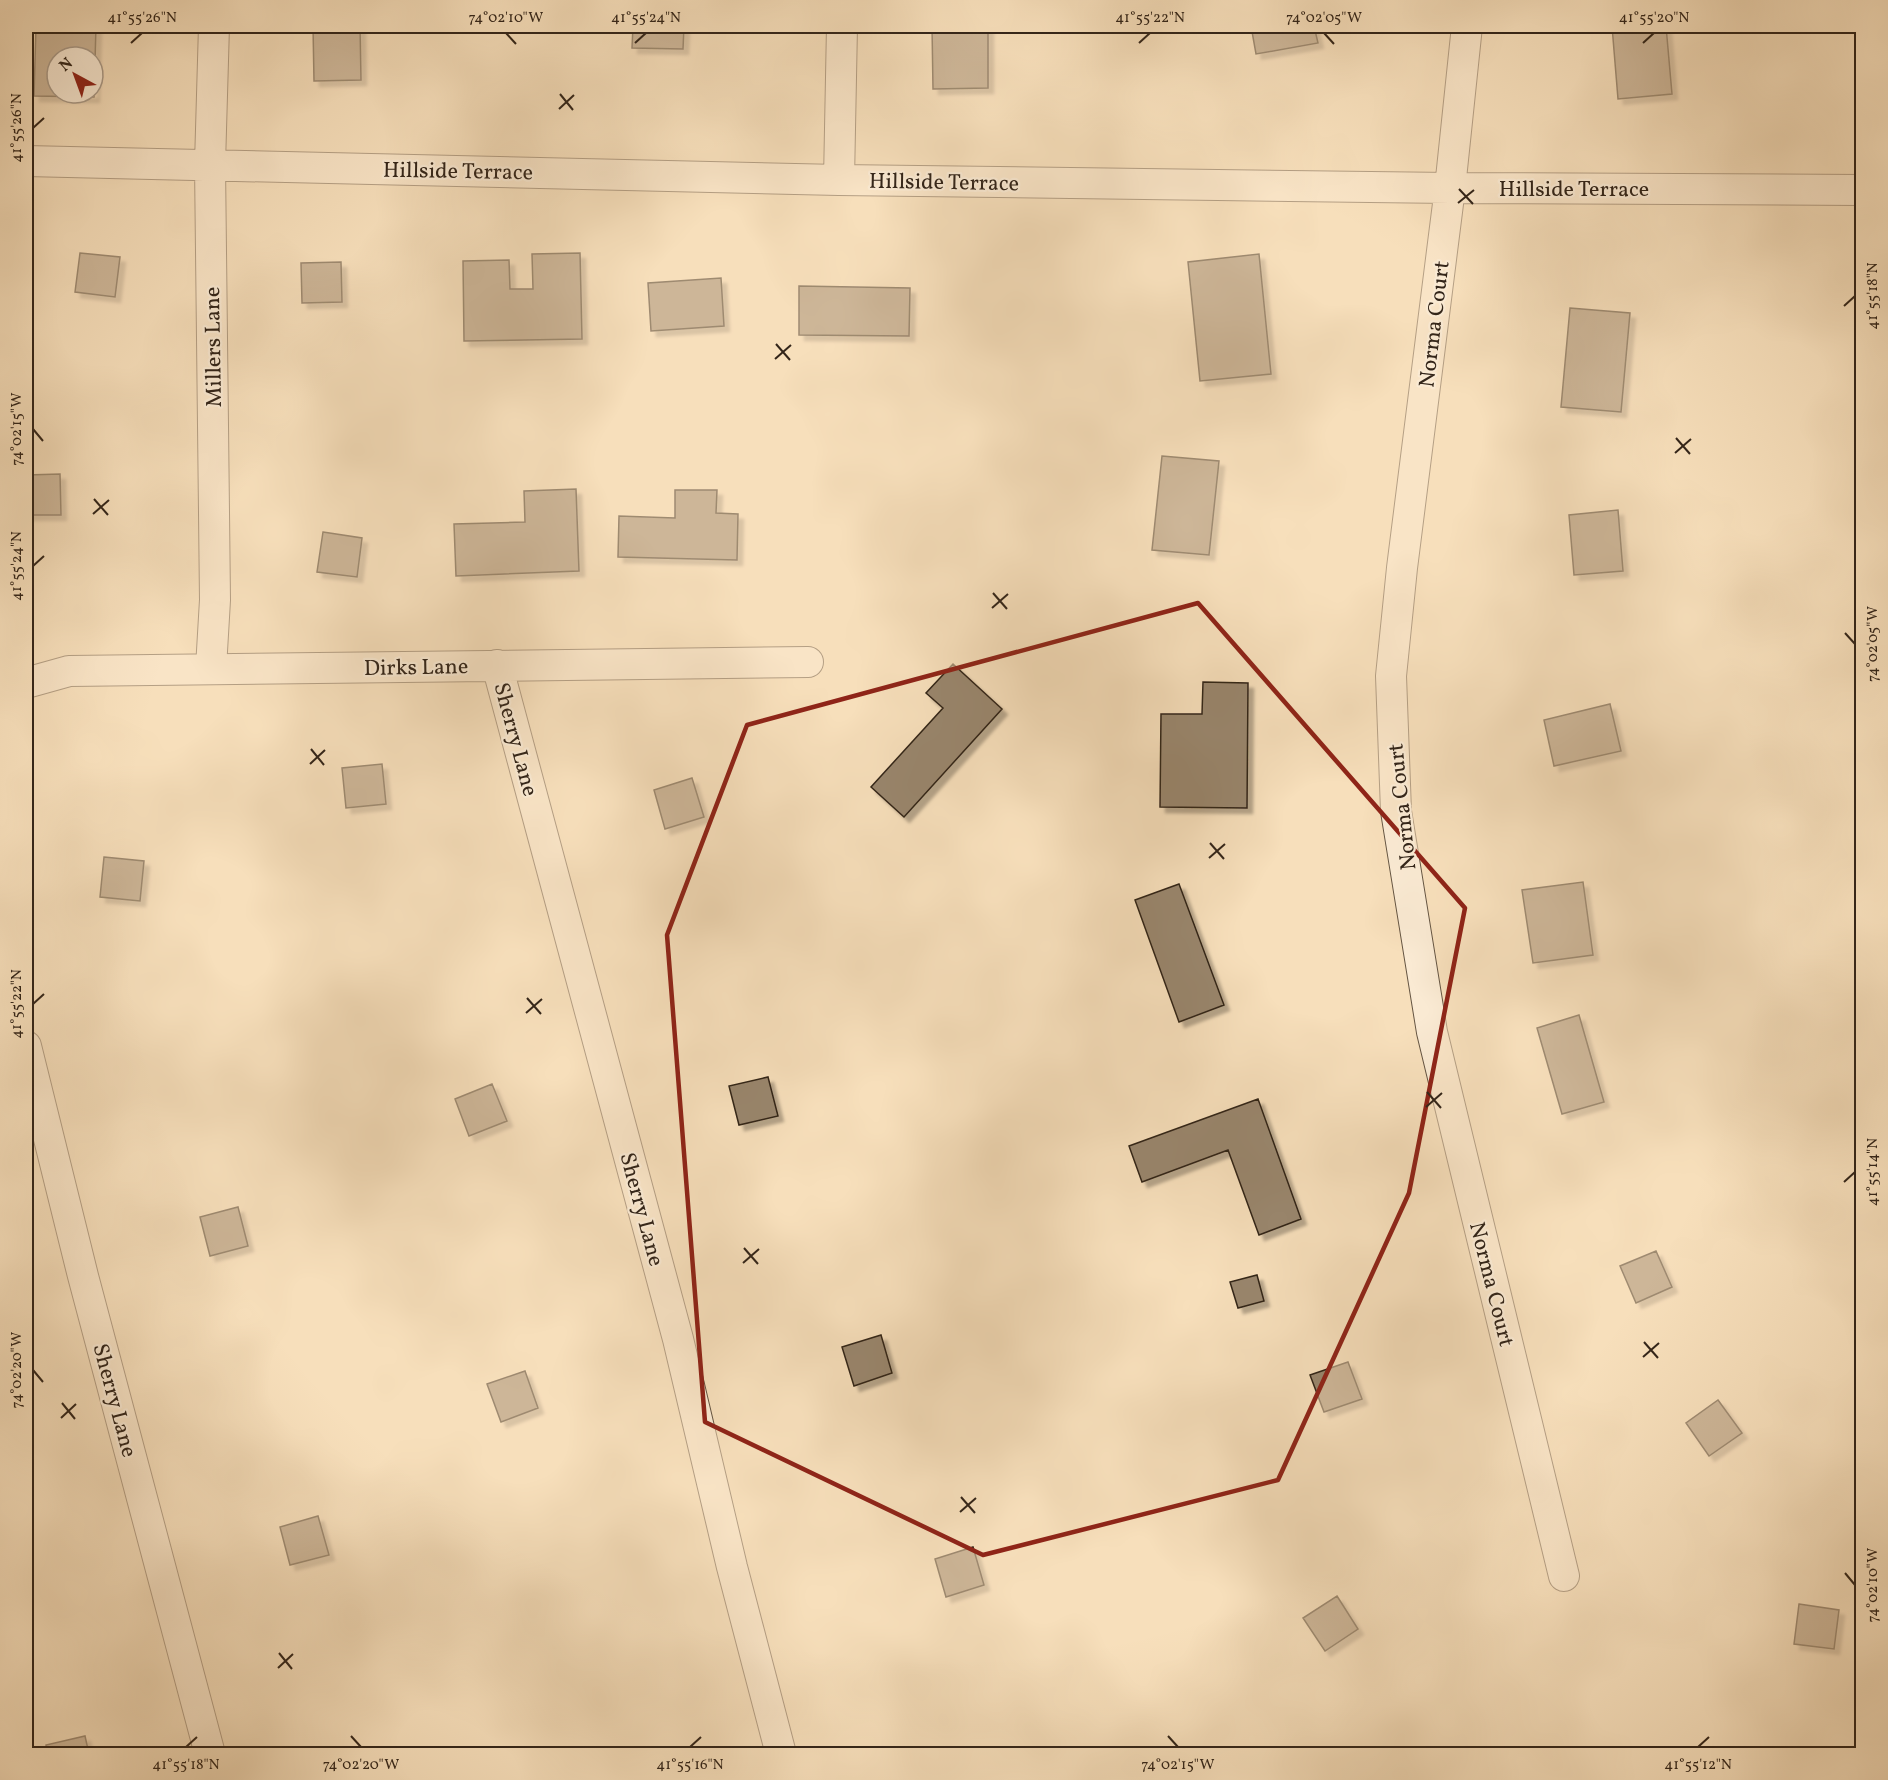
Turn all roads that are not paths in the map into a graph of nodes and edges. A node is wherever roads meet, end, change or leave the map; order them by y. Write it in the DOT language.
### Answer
graph roads {
  1 [pos="214,26"];
  2 [pos="842,26"];
  3 [pos="1467,26"];
  4 [pos="26,161"];
  5 [pos="210,164"];
  6 [pos="839,180"];
  7 [pos="1450,188"];
  8 [pos="1863,190"];
  9 [pos="808,662"];
  10 [pos="497,665"];
  11 [pos="211,668"];
  12 [pos="26,683"];
  13 [pos="26,1046"];
  14 [pos="1564,1576"];
  15 [pos="210,1755"];
  16 [pos="781,1755"];
  1 -- 5 [label="street, Millers Lane"];
  2 -- 6 [label="street"];
  3 -- 7 [label="street, Norma Court"];
  4 -- 5 [label="street, Hillside Terrace"];
  5 -- 6 [label="street, Hillside Terrace"];
  5 -- 11 [label="street, Millers Lane"];
  6 -- 7 [label="street, Hillside Terrace"];
  7 -- 8 [label="street, Hillside Terrace"];
  7 -- 14 [label="street, Norma Court"];
  9 -- 10 [label="street, Dirks Lane"];
  10 -- 11 [label="street, Dirks Lane"];
  10 -- 16 [label="street, Sherry Lane"];
  11 -- 12 [label="street, Dirks Lane"];
  13 -- 15 [label="street, Sherry Lane"];
}
